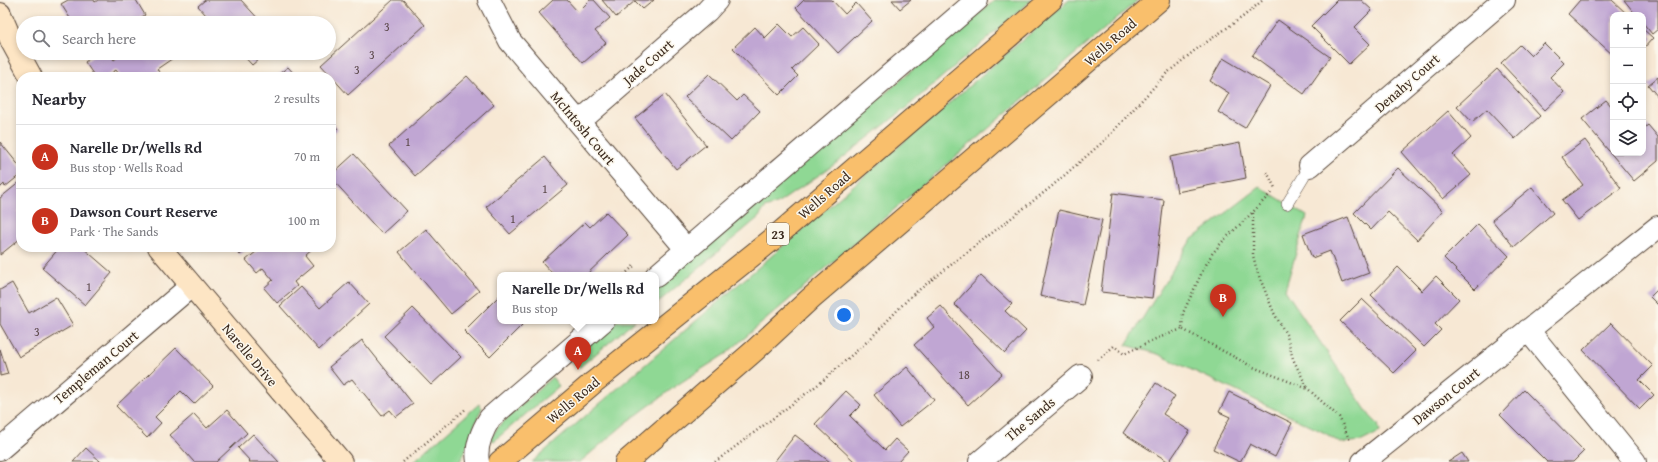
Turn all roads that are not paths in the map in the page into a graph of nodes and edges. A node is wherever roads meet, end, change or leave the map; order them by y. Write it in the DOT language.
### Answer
graph roads {
  1 [pos="489,0"];
  2 [pos="717,0"];
  3 [pos="977,0"];
  4 [pos="1052,0"];
  5 [pos="1159,0"];
  6 [pos="1504,0"];
  7 [pos="0,14"];
  8 [pos="6,36"];
  9 [pos="16,52"];
  10 [pos="21,60"];
  11 [pos="28,72"];
  12 [pos="579,122"];
  13 [pos="1310,166"];
  14 [pos="1287,204"];
  15 [pos="1658,227"];
  16 [pos="686,250"];
  17 [pos="163,252"];
  18 [pos="659,273"];
  19 [pos="191,286"];
  20 [pos="600,324"];
  21 [pos="1528,330"];
  22 [pos="1081,376"];
  23 [pos="0,449"];
  24 [pos="341,462"];
  25 [pos="478,462"];
  26 [pos="500,462"];
  27 [pos="626,462"];
  28 [pos="980,462"];
  29 [pos="1364,462"];
  30 [pos="1635,462"];
  1 -- 12 [label="street, McIntosh Court"];
  2 -- 12 [label="street, Jade Court"];
  3 -- 16 [label="street"];
  4 -- 26 [label="main road, Wells Road / 23"];
  5 -- 27 [label="main road, Wells Road"];
  6 -- 13 [label="street, Denahy Court"];
  7 -- 8 [label="street"];
  8 -- 9 [label="street"];
  10 -- 11 [label="street"];
  12 -- 16 [label="street, McIntosh Court"];
  13 -- 14 [label="lane"];
  15 -- 21 [label="street, Dawson Court"];
  16 -- 18 [label="street"];
  17 -- 19 [label="street, Narelle Drive"];
  19 -- 23 [label="street, Templeman Court"];
  19 -- 24 [label="street, Narelle Drive"];
  20 -- 25 [label="street"];
  21 -- 29 [label="street, Dawson Court"];
  21 -- 30 [label="street"];
  22 -- 28 [label="street, The Sands"];
}
